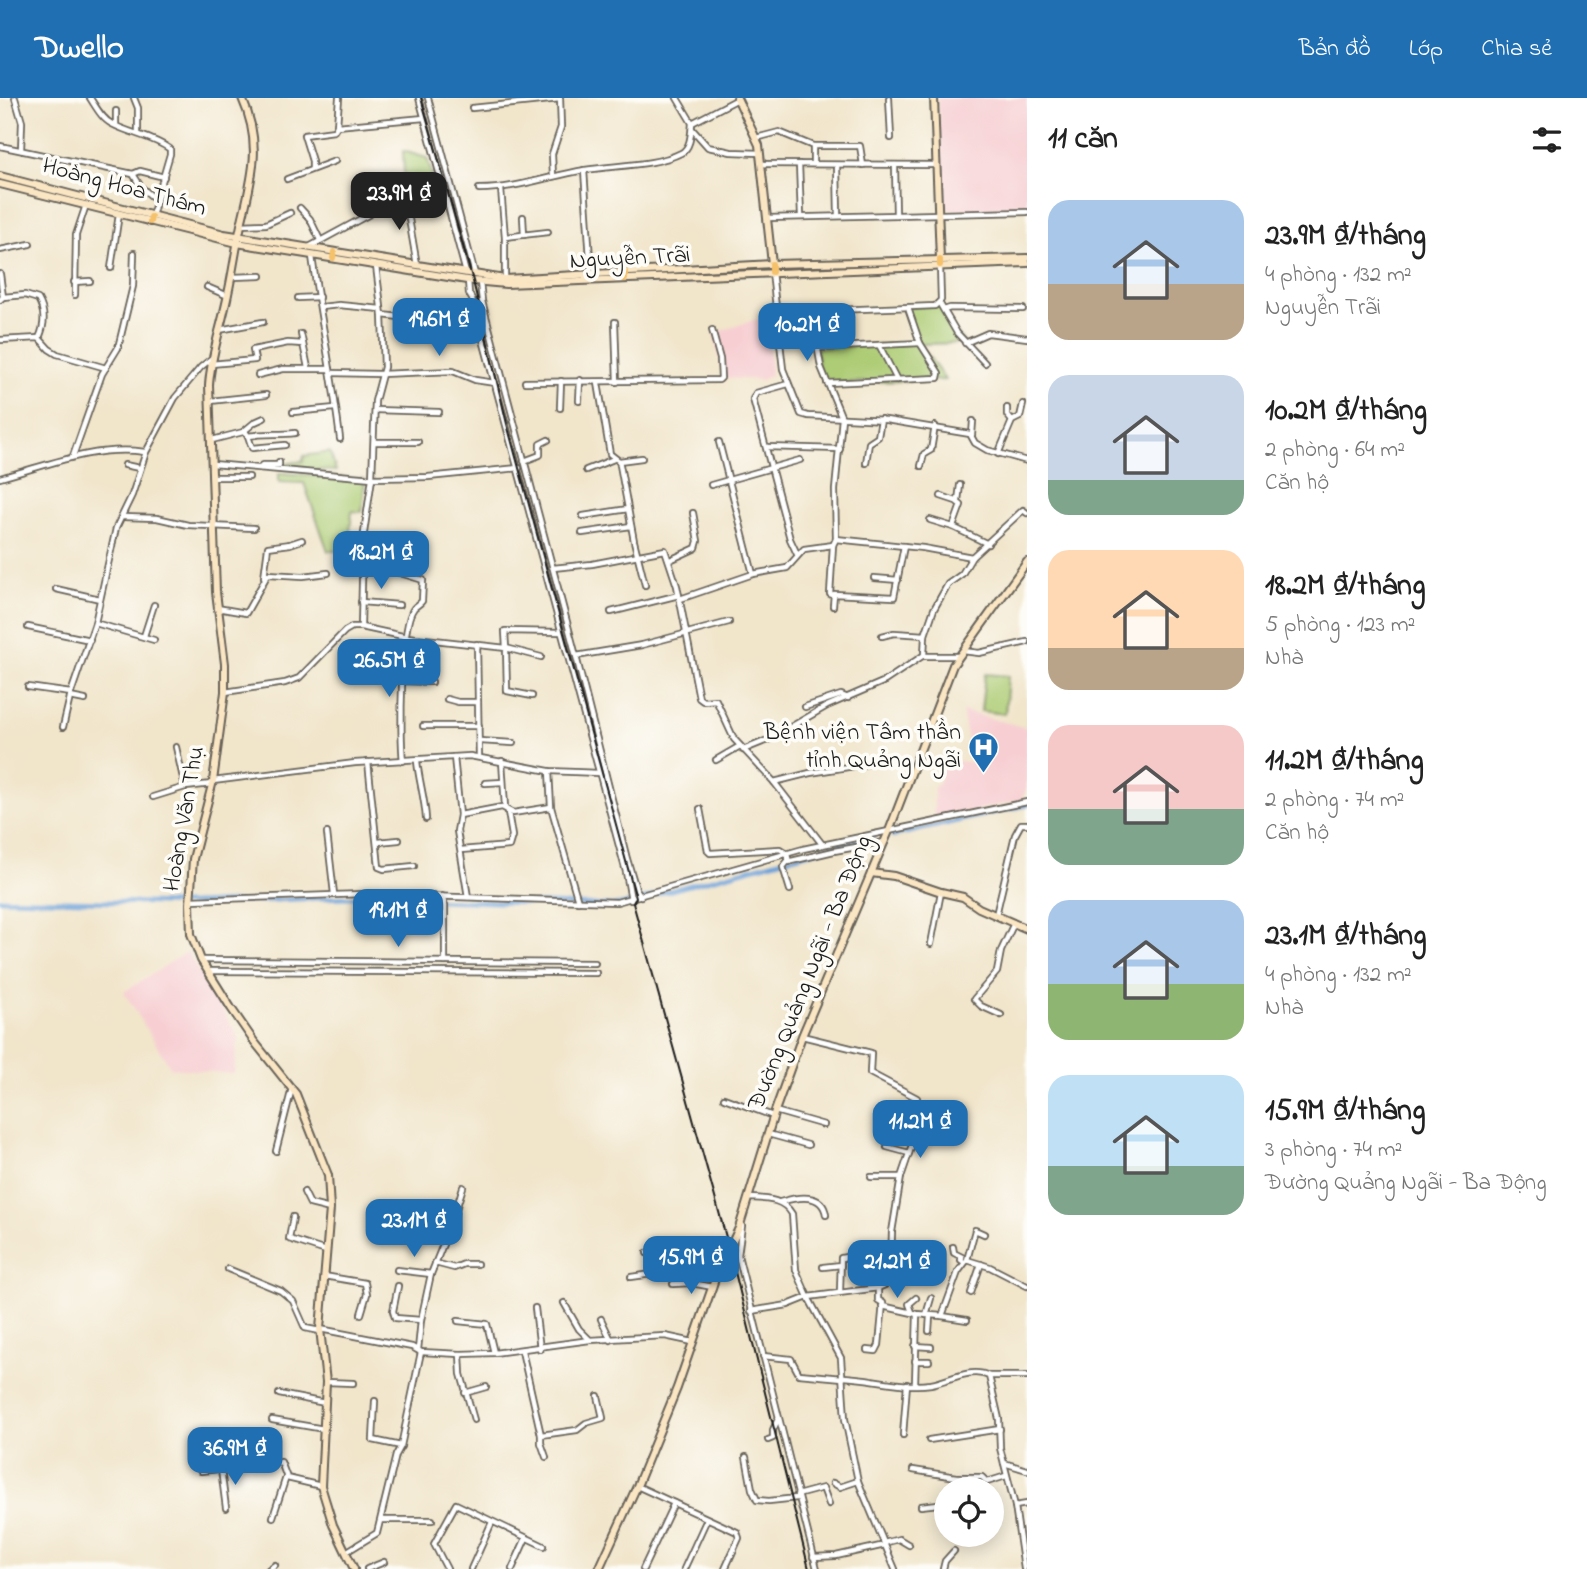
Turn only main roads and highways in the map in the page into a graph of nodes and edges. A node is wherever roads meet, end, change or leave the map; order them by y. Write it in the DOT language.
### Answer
graph roads {
  1 [pos="242,98"];
  2 [pos="934,98"];
  3 [pos="737,99"];
  4 [pos="0,176"];
  5 [pos="0,184"];
  6 [pos="151,219"];
  7 [pos="238,240"];
  8 [pos="334,255"];
  9 [pos="1027,260"];
  10 [pos="940,263"];
  11 [pos="772,268"];
  12 [pos="625,275"];
  13 [pos="467,277"];
  14 [pos="1027,562"];
  15 [pos="872,873"];
  16 [pos="1027,929"];
  17 [pos="354,1569"];
  18 [pos="600,1569"];
  1 -- 7 [label="main road, Hoàng Văn Thụ"];
  2 -- 10 [label="main road"];
  3 -- 11 [label="main road"];
  4 -- 6 [label="main road, Hoàng Hoa Thám"];
  5 -- 6 [label="main road, Hoàng Hoa Thám"];
  6 -- 7 [label="main road, Hoàng Hoa Thám"];
  7 -- 8 [label="main road, Nguyễn Trãi"];
  7 -- 8 [label="main road, Nguyễn Trãi"];
  7 -- 17 [label="main road, Hoàng Văn Thụ"];
  8 -- 13 [label="main road, Nguyễn Trãi"];
  8 -- 13 [label="main road, Nguyễn Trãi"];
  9 -- 10 [label="main road, Nguyễn Trãi"];
  10 -- 11 [label="main road, Nguyễn Trãi"];
  11 -- 12 [label="main road, Nguyễn Trãi"];
  12 -- 13 [label="main road, Nguyễn Trãi"];
  12 -- 13 [label="main road, Nguyễn Trãi"];
  14 -- 15 [label="main road, Đường Quảng Ngãi - Ba Động"];
  15 -- 16 [label="main road"];
  15 -- 18 [label="main road, Đường Quảng Ngãi - Ba Động"];
}
